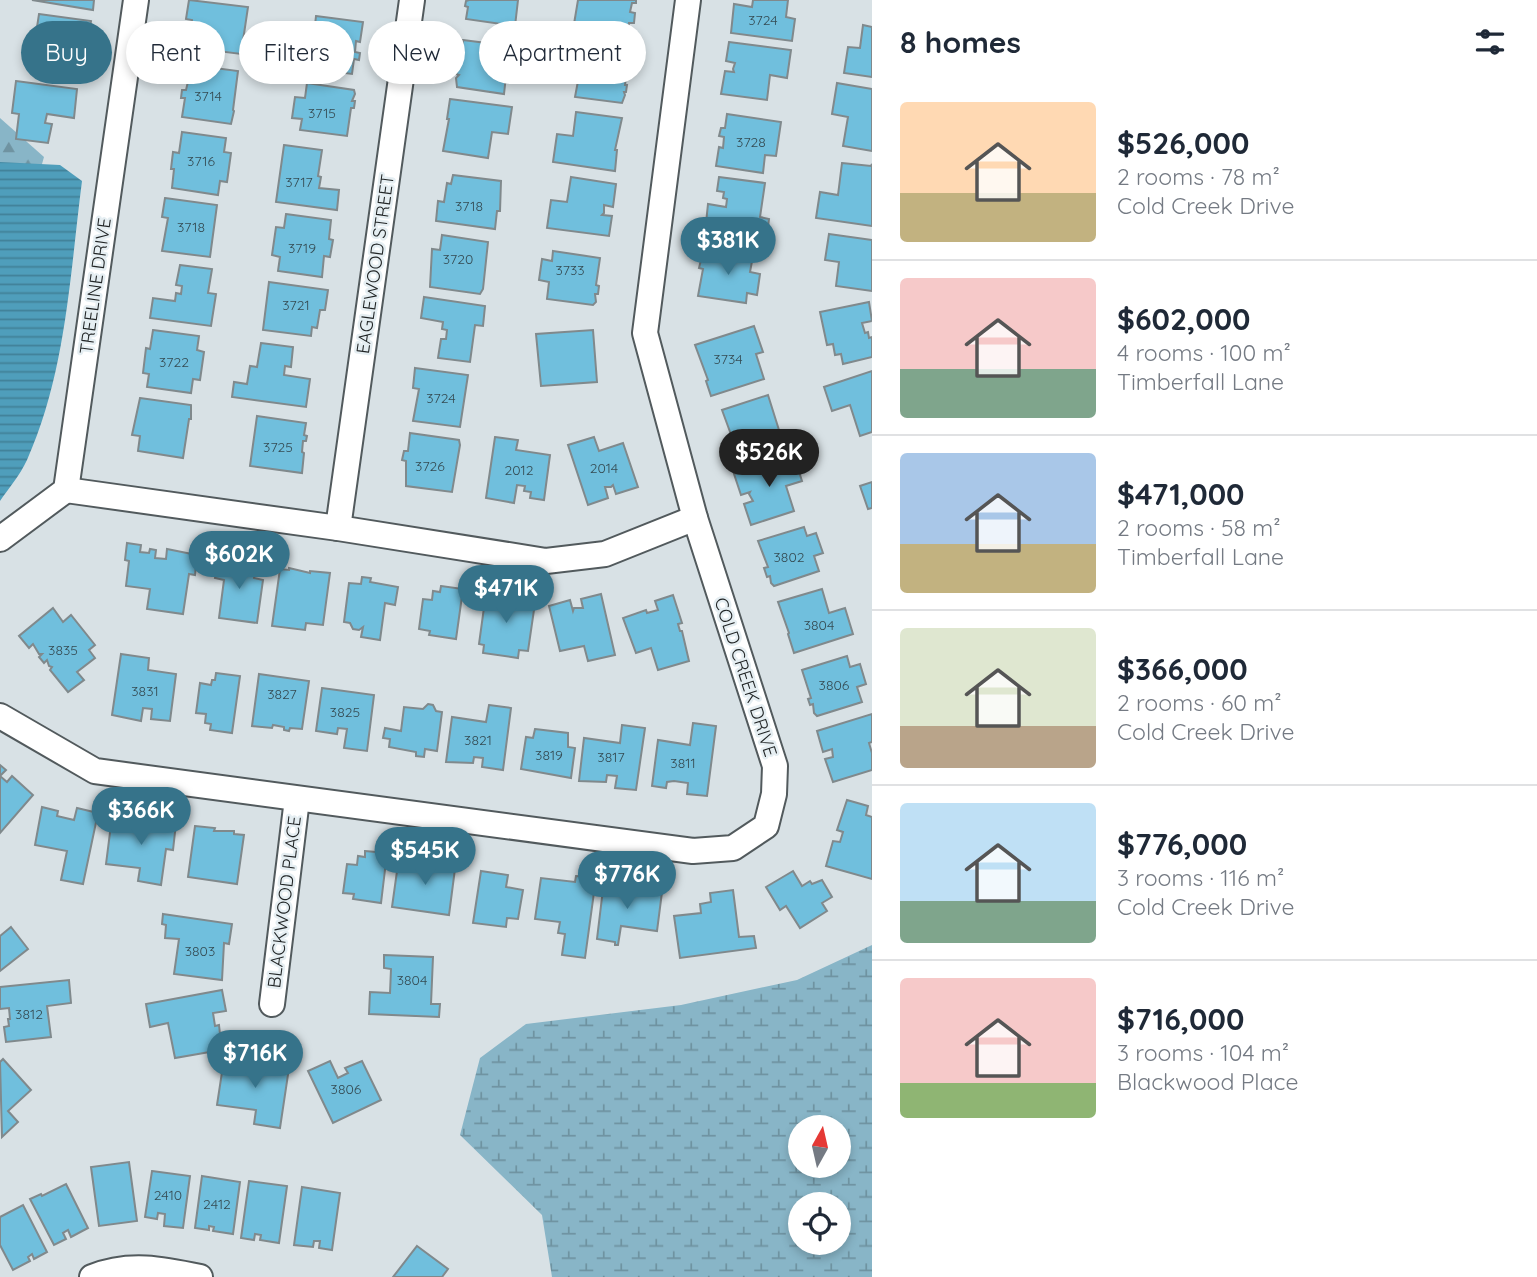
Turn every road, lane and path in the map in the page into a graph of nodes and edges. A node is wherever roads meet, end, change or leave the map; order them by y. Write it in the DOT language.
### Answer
graph roads {
  1 [pos="136,0"];
  2 [pos="412,0"];
  3 [pos="688,0"];
  4 [pos="66,490"];
  5 [pos="695,518"];
  6 [pos="338,528"];
  7 [pos="0,539"];
  8 [pos="0,716"];
  9 [pos="297,799"];
  10 [pos="272,1004"];
  11 [pos="92,1277"];
  12 [pos="200,1277"];
  1 -- 4 [label="street, TREELINE DRIVE"];
  2 -- 6 [label="street, EAGLEWOOD STREET"];
  3 -- 5 [label="street, COLD CREEK DRIVE"];
  4 -- 6 [label="street"];
  4 -- 7 [label="street"];
  5 -- 6 [label="street"];
  5 -- 9 [label="street, COLD CREEK DRIVE"];
  8 -- 9 [label="street, COLD CREEK DRIVE"];
  9 -- 10 [label="street, BLACKWOOD PLACE"];
  11 -- 12 [label="street"];
}
